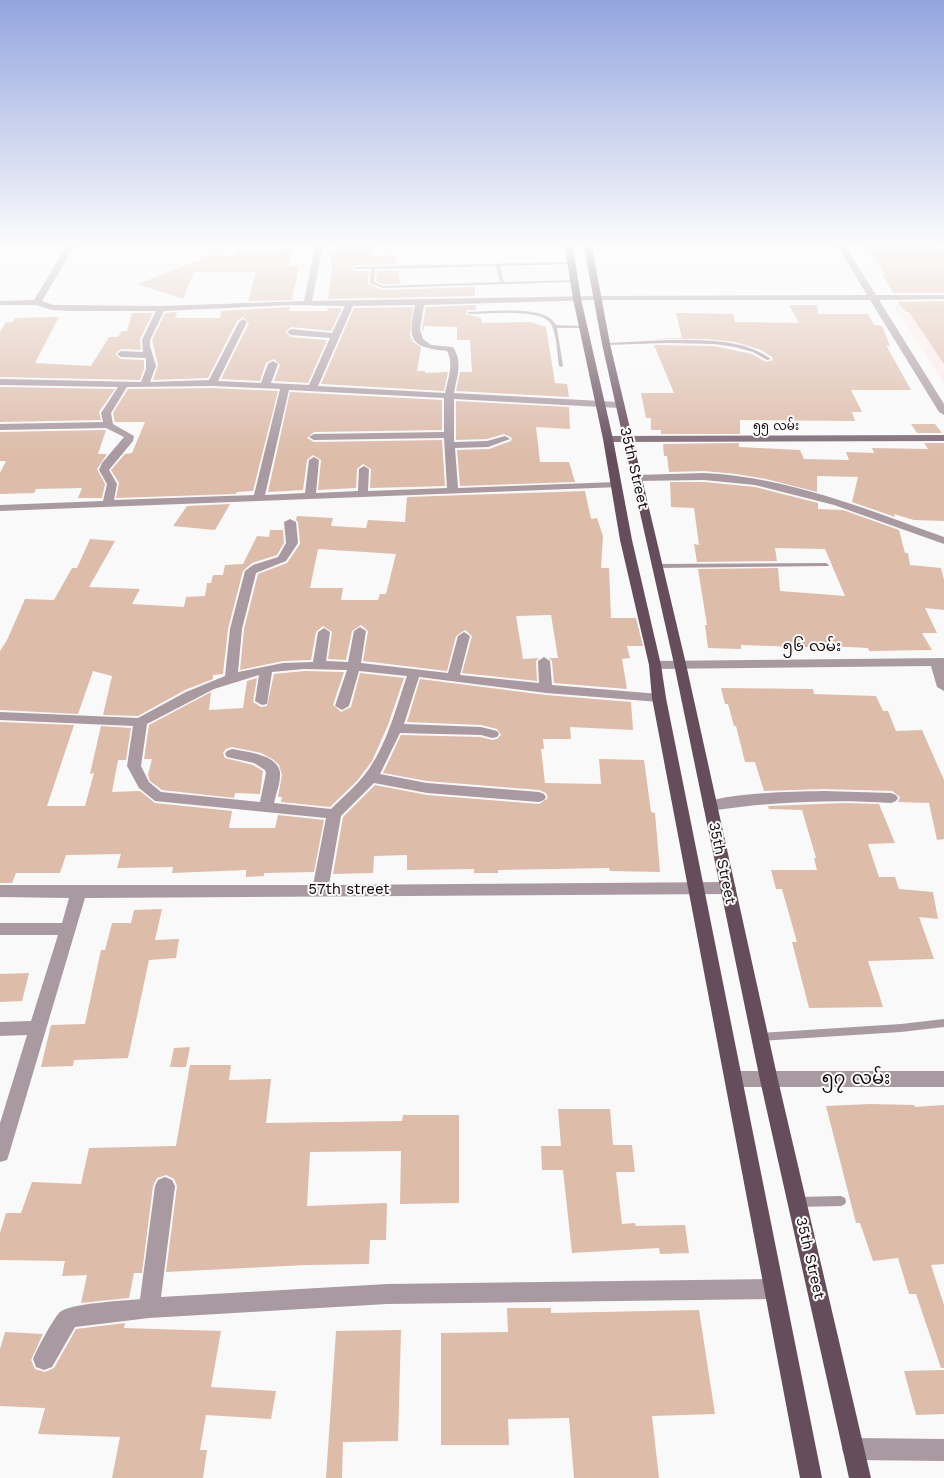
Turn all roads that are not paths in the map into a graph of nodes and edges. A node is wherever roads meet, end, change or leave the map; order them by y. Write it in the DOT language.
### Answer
graph roads {
  1 [pos="159,316"];
  2 [pos="344,316"];
  3 [pos="417,316"];
  4 [pos="540,316"];
  5 [pos="581,316"];
  6 [pos="601,316"];
  7 [pos="886,316"];
  8 [pos="243,322"];
  9 [pos="554,326"];
  10 [pos="583,327"];
  11 [pos="291,332"];
  12 [pos="335,336"];
  13 [pos="606,344"];
  14 [pos="121,354"];
  15 [pos="149,355"];
  16 [pos="768,359"];
  17 [pos="273,364"];
  18 [pos="561,366"];
  19 [pos="0,382"];
  20 [pos="212,383"];
  21 [pos="124,385"];
  22 [pos="144,385"];
  23 [pos="266,386"];
  24 [pos="285,387"];
  25 [pos="312,388"];
  26 [pos="449,397"];
  27 [pos="600,405"];
  28 [pos="619,405"];
  29 [pos="944,412"];
  30 [pos="108,426"];
  31 [pos="0,427"];
  32 [pos="314,437"];
  33 [pos="944,438"];
  34 [pos="505,439"];
  35 [pos="608,439"];
  36 [pos="627,439"];
  37 [pos="451,440"];
  38 [pos="314,460"];
  39 [pos="364,469"];
  40 [pos="636,478"];
  41 [pos="616,485"];
  42 [pos="453,491"];
  43 [pos="362,495"];
  44 [pos="310,496"];
  45 [pos="259,498"];
  46 [pos="108,504"];
  47 [pos="0,508"];
  48 [pos="290,522"];
  49 [pos="944,541"];
  50 [pos="826,565"];
  51 [pos="656,566"];
  52 [pos="360,631"];
  53 [pos="324,632"];
  54 [pos="464,636"];
  55 [pos="544,661"];
  56 [pos="940,662"];
  57 [pos="680,664"];
  58 [pos="655,665"];
  59 [pos="319,666"];
  60 [pos="354,667"];
  61 [pos="266,670"];
  62 [pos="414,673"];
  63 [pos="230,678"];
  64 [pos="453,678"];
  65 [pos="944,687"];
  66 [pos="546,689"];
  67 [pos="660,698"];
  68 [pos="262,701"];
  69 [pos="342,706"];
  70 [pos="0,716"];
  71 [pos="140,722"];
  72 [pos="395,728"];
  73 [pos="492,734"];
  74 [pos="232,754"];
  75 [pos="370,777"];
  76 [pos="539,797"];
  77 [pos="891,798"];
  78 [pos="710,806"];
  79 [pos="266,807"];
  80 [pos="334,814"];
  81 [pos="698,888"];
  82 [pos="728,888"];
  83 [pos="320,890"];
  84 [pos="0,891"];
  85 [pos="79,892"];
  86 [pos="68,929"];
  87 [pos="0,930"];
  88 [pos="944,1023"];
  89 [pos="0,1028"];
  90 [pos="36,1028"];
  91 [pos="760,1037"];
  92 [pos="735,1079"];
  93 [pos="944,1079"];
  94 [pos="769,1080"];
  95 [pos="7,1104"];
  96 [pos="0,1154"];
  97 [pos="165,1186"];
  98 [pos="841,1201"];
  99 [pos="797,1202"];
  100 [pos="773,1289"];
  101 [pos="149,1308"];
  102 [pos="44,1359"];
  103 [pos="854,1449"];
  104 [pos="944,1450"];
  105 [pos="811,1478"];
  106 [pos="860,1478"];
  1 -- 15 [label="street"];
  2 -- 12 [label="street"];
  3 -- 26 [label="street"];
  4 -- 9 [label="lane"];
  5 -- 10 [label="main road, 35th Street"];
  6 -- 13 [label="main road, 35th Street"];
  7 -- 29 [label="street"];
  8 -- 20 [label="street"];
  9 -- 10 [label="lane"];
  9 -- 18 [label="lane"];
  10 -- 27 [label="main road, 35th Street"];
  11 -- 12 [label="street"];
  12 -- 25 [label="street"];
  13 -- 16 [label="lane"];
  13 -- 28 [label="main road, 35th Street"];
  14 -- 15 [label="street"];
  15 -- 22 [label="street"];
  17 -- 23 [label="street"];
  19 -- 21 [label="street"];
  20 -- 22 [label="street"];
  20 -- 23 [label="street"];
  21 -- 22 [label="street"];
  21 -- 30 [label="street"];
  23 -- 24 [label="street"];
  24 -- 25 [label="street"];
  24 -- 45 [label="street"];
  25 -- 26 [label="street"];
  26 -- 27 [label="street"];
  26 -- 37 [label="street"];
  27 -- 28 [label="street"];
  27 -- 35 [label="main road, 35th Street"];
  28 -- 36 [label="main road, 35th Street"];
  30 -- 31 [label="street"];
  30 -- 46 [label="street"];
  32 -- 37 [label="street"];
  33 -- 36 [label="main road, ၅၅ လမ်း"];
  34 -- 37 [label="street"];
  35 -- 36 [label="main road, ၅၅ လမ်း"];
  35 -- 41 [label="main road, 35th Street"];
  36 -- 40 [label="main road, 35th Street"];
  37 -- 42 [label="street"];
  38 -- 44 [label="street"];
  39 -- 43 [label="street"];
  40 -- 49 [label="street"];
  40 -- 51 [label="main road, 35th Street"];
  41 -- 42 [label="street"];
  41 -- 58 [label="main road, 35th Street"];
  42 -- 43 [label="street"];
  43 -- 44 [label="street"];
  44 -- 45 [label="street"];
  45 -- 46 [label="street"];
  46 -- 47 [label="street"];
  48 -- 63 [label="street"];
  50 -- 51 [label="lane"];
  51 -- 57 [label="main road, 35th Street"];
  52 -- 60 [label="street"];
  53 -- 59 [label="street"];
  54 -- 64 [label="street"];
  55 -- 66 [label="street"];
  56 -- 57 [label="street, ၅၆ လမ်း"];
  56 -- 65 [label="street"];
  57 -- 58 [label="street"];
  57 -- 78 [label="main road, 35th Street"];
  58 -- 67 [label="main road, 35th Street"];
  59 -- 60 [label="street"];
  59 -- 61 [label="street"];
  60 -- 62 [label="street"];
  60 -- 69 [label="street"];
  61 -- 63 [label="street"];
  61 -- 68 [label="street"];
  62 -- 64 [label="street"];
  62 -- 72 [label="street"];
  63 -- 71 [label="street"];
  64 -- 66 [label="street"];
  66 -- 67 [label="street"];
  67 -- 81 [label="main road, 35th Street"];
  70 -- 71 [label="street"];
  71 -- 79 [label="street"];
  72 -- 73 [label="street"];
  72 -- 75 [label="street"];
  74 -- 79 [label="street"];
  75 -- 76 [label="street"];
  75 -- 80 [label="street"];
  77 -- 78 [label="street"];
  78 -- 82 [label="main road, 35th Street"];
  79 -- 80 [label="street"];
  80 -- 83 [label="street"];
  81 -- 82 [label="street, 57th street"];
  81 -- 83 [label="street, 57th street"];
  81 -- 92 [label="main road, 35th Street"];
  82 -- 91 [label="main road, 35th Street"];
  83 -- 85 [label="street, 57th street"];
  84 -- 85 [label="street, 57th street"];
  85 -- 86 [label="street"];
  86 -- 87 [label="street"];
  86 -- 90 [label="street"];
  88 -- 91 [label="lane"];
  89 -- 90 [label="street"];
  90 -- 95 [label="street"];
  91 -- 94 [label="main road, 35th Street"];
  92 -- 94 [label="street"];
  92 -- 100 [label="main road, 35th Street"];
  93 -- 94 [label="street, ၅၇ လမ်း"];
  94 -- 99 [label="main road, 35th Street"];
  95 -- 96 [label="street"];
  97 -- 101 [label="street"];
  98 -- 99 [label="lane"];
  99 -- 103 [label="main road, 35th Street"];
  100 -- 101 [label="street"];
  100 -- 105 [label="main road, 35th Street"];
  101 -- 102 [label="street"];
  103 -- 104 [label="street"];
  103 -- 106 [label="main road, 35th Street"];
}
